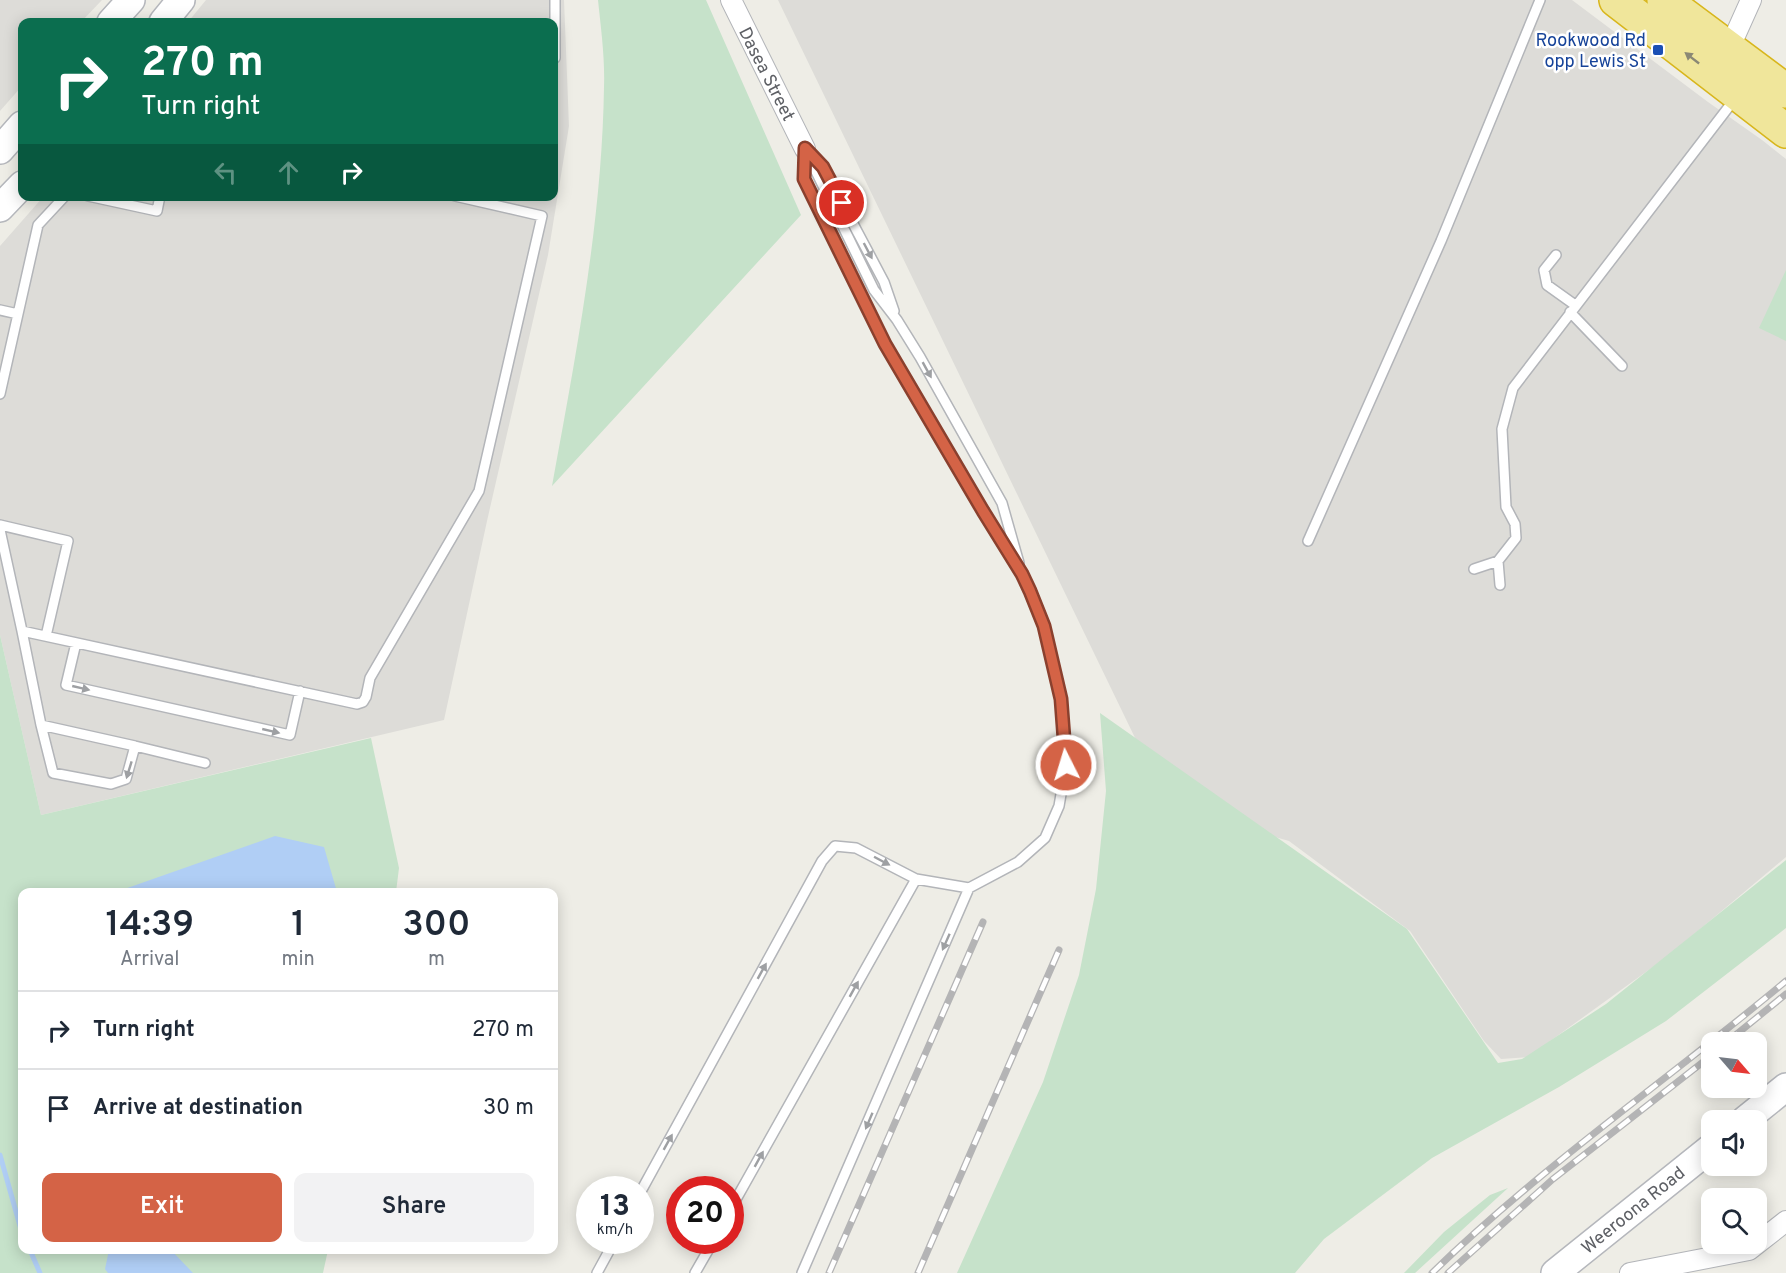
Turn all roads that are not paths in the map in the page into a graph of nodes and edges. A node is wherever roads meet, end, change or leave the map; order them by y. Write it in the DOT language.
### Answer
graph roads {
  1 [pos="131,0"];
  2 [pos="181,0"];
  3 [pos="555,0"];
  4 [pos="731,0"];
  5 [pos="1540,0"];
  6 [pos="1616,0"];
  7 [pos="1664,0"];
  8 [pos="1751,0"];
  9 [pos="115,18"];
  10 [pos="166,18"];
  11 [pos="555,18"];
  12 [pos="1742,74"];
  13 [pos="1786,91"];
  14 [pos="18,129"];
  15 [pos="1786,131"];
  16 [pos="805,148"];
  17 [pos="0,150"];
  18 [pos="18,189"];
  19 [pos="60,201"];
  20 [pos="111,201"];
  21 [pos="159,201"];
  22 [pos="477,201"];
  23 [pos="0,208"];
  24 [pos="1556,255"];
  25 [pos="1572,308"];
  26 [pos="0,310"];
  27 [pos="18,314"];
  28 [pos="1622,366"];
  29 [pos="0,394"];
  30 [pos="0,525"];
  31 [pos="0,530"];
  32 [pos="1308,541"];
  33 [pos="1498,561"];
  34 [pos="1474,569"];
  35 [pos="1022,574"];
  36 [pos="1500,585"];
  37 [pos="22,631"];
  38 [pos="46,636"];
  39 [pos="76,643"];
  40 [pos="300,691"];
  41 [pos="41,725"];
  42 [pos="135,746"];
  43 [pos="205,763"];
  44 [pos="916,879"];
  45 [pos="969,888"];
  46 [pos="1786,1087"];
  47 [pos="1757,1110"];
  48 [pos="1701,1156"];
  49 [pos="649,1176"];
  50 [pos="744,1185"];
  51 [pos="1786,1221"];
  52 [pos="607,1254"];
  53 [pos="706,1254"];
  54 [pos="597,1273"];
  55 [pos="695,1273"];
  56 [pos="802,1273"];
  57 [pos="1555,1273"];
  58 [pos="1630,1273"];
  1 -- 9 [label="main road"];
  2 -- 10 [label="main road"];
  3 -- 11 [label="lane"];
  4 -- 16 [label="street, Dasea Street"];
  5 -- 32 [label="lane"];
  12 -- 6 [label="highway, one-way"];
  7 -- 12 [label="highway"];
  8 -- 12 [label="street"];
  12 -- 13 [label="highway"];
  12 -- 15 [label="highway"];
  12 -- 25 [label="lane"];
  14 -- 17 [label="main road"];
  16 -- 35 [label="lane, one-way"];
  16 -- 35 [label="lane"];
  18 -- 23 [label="main road"];
  19 -- 27 [label="lane"];
  20 -- 21 [label="lane"];
  22 -- 40 [label="lane"];
  24 -- 25 [label="lane"];
  25 -- 28 [label="lane"];
  25 -- 33 [label="lane"];
  26 -- 27 [label="lane"];
  27 -- 29 [label="lane"];
  30 -- 38 [label="lane"];
  31 -- 37 [label="lane"];
  33 -- 34 [label="lane"];
  33 -- 36 [label="lane"];
  35 -- 45 [label="lane"];
  37 -- 38 [label="lane"];
  37 -- 41 [label="lane"];
  38 -- 39 [label="lane"];
  39 -- 40 [label="lane"];
  39 -- 40 [label="lane, one-way"];
  41 -- 42 [label="lane"];
  42 -- 41 [label="lane, one-way"];
  42 -- 43 [label="lane"];
  44 -- 45 [label="lane"];
  49 -- 44 [label="lane, one-way"];
  50 -- 44 [label="lane, one-way"];
  45 -- 56 [label="lane, one-way"];
  46 -- 47 [label="main road"];
  48 -- 57 [label="main road, Weeroona Road"];
  51 -- 58 [label="street"];
  52 -- 54 [label="lane"];
  53 -- 55 [label="lane"];
}
